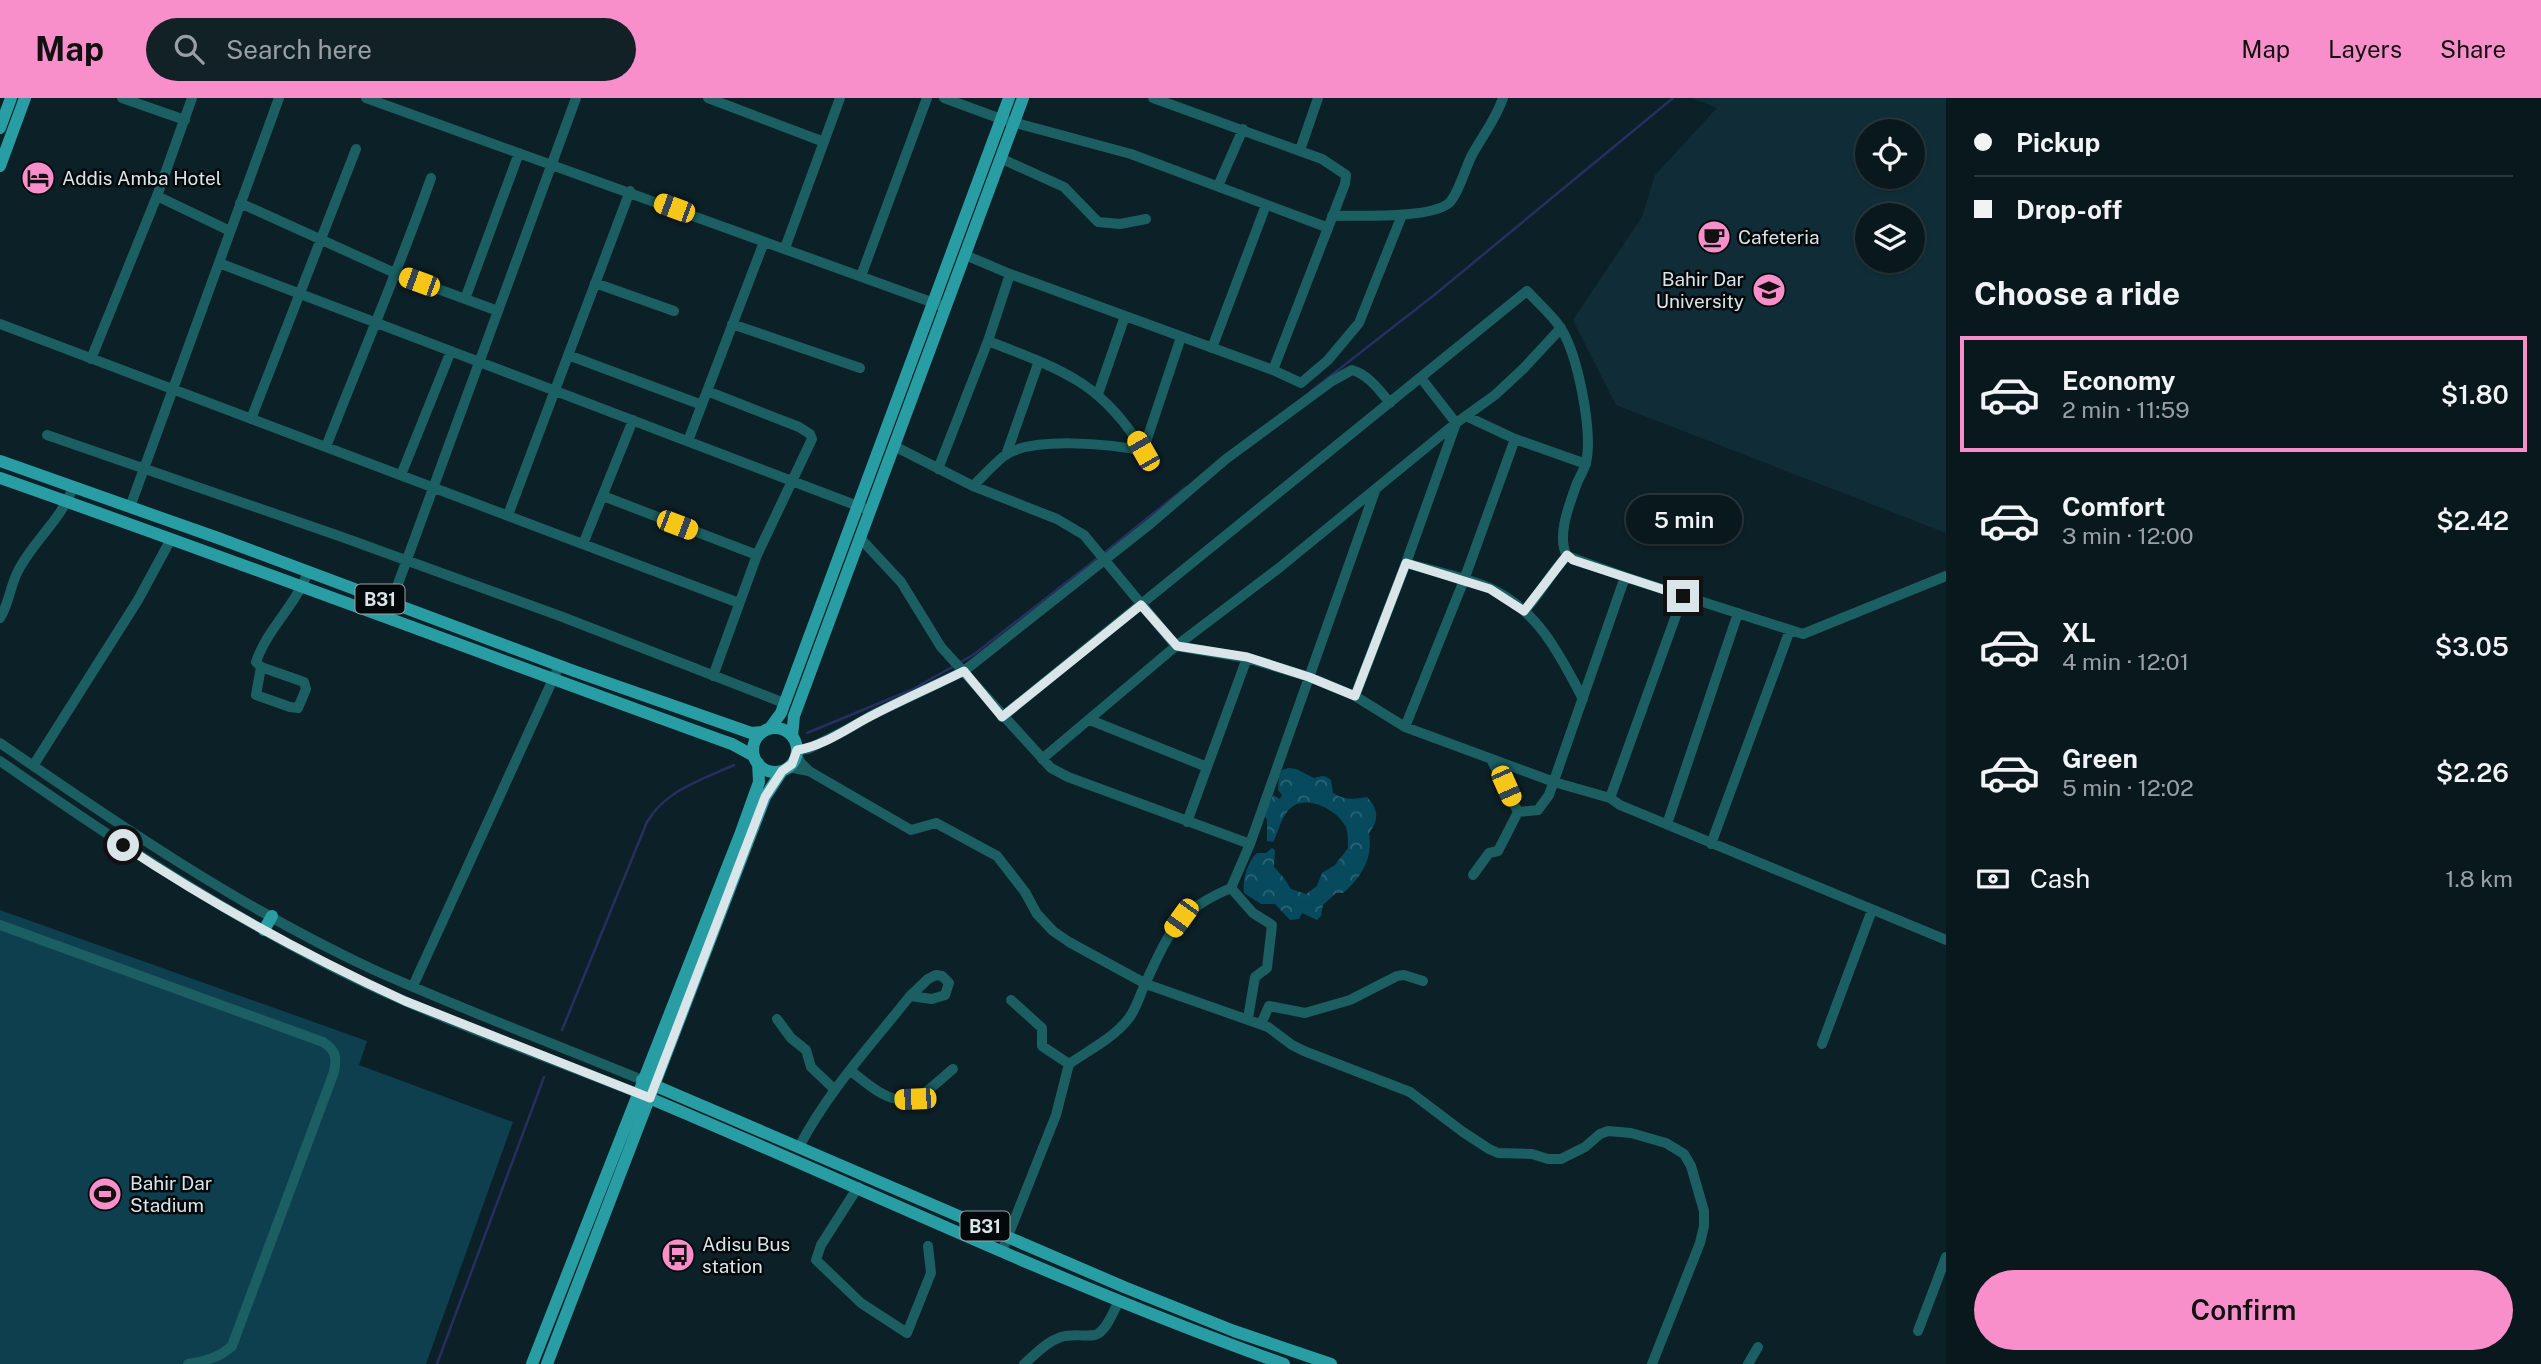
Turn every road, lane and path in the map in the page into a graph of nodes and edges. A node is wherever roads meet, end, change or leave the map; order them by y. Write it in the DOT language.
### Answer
graph roads {
  1 [pos="11,98"];
  2 [pos="24,98"];
  3 [pos="122,98"];
  4 [pos="192,98"];
  5 [pos="279,98"];
  6 [pos="366,98"];
  7 [pos="576,98"];
  8 [pos="708,98"];
  9 [pos="840,98"];
  10 [pos="927,98"];
  11 [pos="944,98"];
  12 [pos="1009,98"];
  13 [pos="1023,98"];
  14 [pos="1153,98"];
  15 [pos="1318,98"];
  16 [pos="1503,98"];
  17 [pos="184,120"];
  18 [pos="1008,120"];
  19 [pos="0,128"];
  20 [pos="1243,129"];
  21 [pos="824,142"];
  22 [pos="356,149"];
  23 [pos="1300,150"];
  24 [pos="2,152"];
  25 [pos="520,153"];
  26 [pos="1000,158"];
  27 [pos="552,165"];
  28 [pos="0,166"];
  29 [pos="431,178"];
  30 [pos="1218,186"];
  31 [pos="629,191"];
  32 [pos="157,195"];
  33 [pos="240,203"];
  34 [pos="1266,205"];
  35 [pos="1402,215"];
  36 [pos="1332,216"];
  37 [pos="1146,219"];
  38 [pos="1326,227"];
  39 [pos="229,231"];
  40 [pos="322,241"];
  41 [pos="764,242"];
  42 [pos="785,248"];
  43 [pos="965,255"];
  44 [pos="219,262"];
  45 [pos="397,274"];
  46 [pos="1010,274"];
  47 [pos="861,276"];
  48 [pos="595,283"];
  49 [pos="301,294"];
  50 [pos="465,299"];
  51 [pos="939,305"];
  52 [pos="498,311"];
  53 [pos="674,311"];
  54 [pos="1125,316"];
  55 [pos="375,322"];
  56 [pos="0,324"];
  57 [pos="732,324"];
  58 [pos="1561,328"];
  59 [pos="1181,337"];
  60 [pos="988,341"];
  61 [pos="1212,348"];
  62 [pos="451,351"];
  63 [pos="568,355"];
  64 [pos="91,359"];
  65 [pos="1039,361"];
  66 [pos="479,362"];
  67 [pos="860,368"];
  68 [pos="1273,370"];
  69 [pos="1421,378"];
  70 [pos="1301,383"];
  71 [pos="1319,389"];
  72 [pos="174,390"];
  73 [pos="555,391"];
  74 [pos="707,391"];
  75 [pos="1098,394"];
  76 [pos="1390,403"];
  77 [pos="702,405"];
  78 [pos="901,409"];
  79 [pos="1466,416"];
  80 [pos="251,419"];
  81 [pos="633,420"];
  82 [pos="1456,423"];
  83 [pos="47,435"];
  84 [pos="1515,439"];
  85 [pos="688,441"];
  86 [pos="894,446"];
  87 [pos="326,447"];
  88 [pos="1143,451"];
  89 [pos="1006,455"];
  90 [pos="0,461"];
  91 [pos="1586,464"];
  92 [pos="145,468"];
  93 [pos="938,469"];
  94 [pos="401,475"];
  95 [pos="0,478"];
  96 [pos="792,481"];
  97 [pos="973,486"];
  98 [pos="73,487"];
  99 [pos="433,487"];
  100 [pos="1375,491"];
  101 [pos="603,496"];
  102 [pos="68,502"];
  103 [pos="130,507"];
  104 [pos="864,508"];
  105 [pos="508,516"];
  106 [pos="860,537"];
  107 [pos="218,538"];
  108 [pos="171,539"];
  109 [pos="583,544"];
  110 [pos="213,554"];
  111 [pos="757,555"];
  112 [pos="1567,555"];
  113 [pos="1105,558"];
  114 [pos="405,561"];
  115 [pos="1406,563"];
  116 [pos="308,572"];
  117 [pos="1946,576"];
  118 [pos="1625,577"];
  119 [pos="1464,580"];
  120 [pos="303,587"];
  121 [pos="1683,596"];
  122 [pos="391,603"];
  123 [pos="739,603"];
  124 [pos="1141,605"];
  125 [pos="1524,611"];
  126 [pos="1738,614"];
  127 [pos="0,618"];
  128 [pos="1790,630"];
  129 [pos="1177,646"];
  130 [pos="1247,657"];
  131 [pos="559,666"];
  132 [pos="261,667"];
  133 [pos="964,671"];
  134 [pos="713,676"];
  135 [pos="1309,677"];
  136 [pos="554,681"];
  137 [pos="1355,696"];
  138 [pos="1583,699"];
  139 [pos="784,703"];
  140 [pos="1002,717"];
  141 [pos="1090,720"];
  142 [pos="1405,727"];
  143 [pos="766,730"];
  144 [pos="792,736"];
  145 [pos="0,743"];
  146 [pos="797,752"];
  147 [pos="1042,759"];
  148 [pos="756,760"];
  149 [pos="0,761"];
  150 [pos="1492,761"];
  151 [pos="33,766"];
  152 [pos="1207,767"];
  153 [pos="785,769"];
  154 [pos="809,771"];
  155 [pos="1554,782"];
  156 [pos="1610,798"];
  157 [pos="1518,812"];
  158 [pos="1187,822"];
  159 [pos="1667,824"];
  160 [pos="1250,844"];
  161 [pos="1711,844"];
  162 [pos="1474,875"];
  163 [pos="1231,888"];
  164 [pos="1872,910"];
  165 [pos="272,916"];
  166 [pos="0,925"];
  167 [pos="264,930"];
  168 [pos="1946,940"];
  169 [pos="1423,981"];
  170 [pos="1146,984"];
  171 [pos="412,986"];
  172 [pos="910,996"];
  173 [pos="1011,1000"];
  174 [pos="1248,1018"];
  175 [pos="777,1019"];
  176 [pos="1261,1024"];
  177 [pos="1822,1044"];
  178 [pos="1069,1065"];
  179 [pos="953,1069"];
  180 [pos="850,1070"];
  181 [pos="646,1089"];
  182 [pos="834,1089"];
  183 [pos="799,1147"];
  184 [pos="858,1187"];
  185 [pos="1008,1236"];
  186 [pos="928,1246"];
  187 [pos="1002,1251"];
  188 [pos="1945,1262"];
  189 [pos="1118,1303"];
  190 [pos="1918,1331"];
  191 [pos="1759,1347"];
  192 [pos="188,1364"];
  193 [pos="532,1364"];
  194 [pos="547,1364"];
  195 [pos="1024,1364"];
  196 [pos="1284,1364"];
  197 [pos="1331,1364"];
  198 [pos="1652,1364"];
  199 [pos="1748,1364"];
  1 -- 19 [label="main road"];
  2 -- 24 [label="main road"];
  3 -- 17 [label="street"];
  4 -- 17 [label="street"];
  5 -- 33 [label="street"];
  6 -- 25 [label="street"];
  7 -- 27 [label="street"];
  8 -- 21 [label="street"];
  9 -- 21 [label="street"];
  10 -- 47 [label="street"];
  11 -- 18 [label="street"];
  12 -- 18 [label="main road"];
  13 -- 18 [label="main road"];
  14 -- 20 [label="street"];
  15 -- 23 [label="street"];
  16 -- 35 [label="street"];
  17 -- 32 [label="street"];
  18 -- 26 [label="main road"];
  18 -- 30 [label="street"];
  18 -- 51 [label="main road"];
  20 -- 23 [label="street"];
  20 -- 30 [label="street"];
  21 -- 42 [label="street"];
  22 -- 40 [label="street"];
  23 -- 36 [label="street"];
  24 -- 28 [label="main road"];
  25 -- 27 [label="street"];
  25 -- 50 [label="street"];
  26 -- 37 [label="street"];
  26 -- 43 [label="main road"];
  27 -- 31 [label="street"];
  27 -- 52 [label="street"];
  29 -- 45 [label="street"];
  30 -- 34 [label="street"];
  31 -- 41 [label="street"];
  31 -- 48 [label="street"];
  32 -- 39 [label="street"];
  32 -- 64 [label="street"];
  33 -- 39 [label="street"];
  33 -- 40 [label="street"];
  34 -- 38 [label="street"];
  34 -- 61 [label="street"];
  35 -- 36 [label="street"];
  35 -- 70 [label="street"];
  36 -- 38 [label="street"];
  38 -- 68 [label="street"];
  39 -- 44 [label="street"];
  40 -- 45 [label="street"];
  40 -- 49 [label="street"];
  41 -- 42 [label="street"];
  41 -- 57 [label="street"];
  42 -- 47 [label="street"];
  43 -- 46 [label="street"];
  43 -- 51 [label="main road"];
  44 -- 49 [label="street"];
  44 -- 72 [label="street"];
  45 -- 50 [label="street"];
  45 -- 55 [label="street"];
  46 -- 54 [label="street"];
  46 -- 60 [label="street"];
  47 -- 51 [label="street"];
  48 -- 53 [label="street"];
  48 -- 63 [label="street"];
  49 -- 55 [label="street"];
  49 -- 80 [label="street"];
  50 -- 52 [label="street"];
  51 -- 78 [label="main road"];
  52 -- 66 [label="street"];
  54 -- 59 [label="street"];
  54 -- 75 [label="street"];
  55 -- 62 [label="street"];
  55 -- 87 [label="street"];
  56 -- 64 [label="street"];
  57 -- 67 [label="street"];
  57 -- 74 [label="street"];
  58 -- 69 [label="street"];
  58 -- 79 [label="street"];
  58 -- 91 [label="street"];
  59 -- 61 [label="street"];
  59 -- 88 [label="street"];
  60 -- 65 [label="street"];
  60 -- 93 [label="street"];
  61 -- 68 [label="street"];
  62 -- 66 [label="street"];
  62 -- 94 [label="street"];
  63 -- 73 [label="street"];
  63 -- 77 [label="street"];
  64 -- 72 [label="street"];
  65 -- 75 [label="street"];
  65 -- 89 [label="street"];
  66 -- 73 [label="street"];
  66 -- 99 [label="street"];
  68 -- 70 [label="street"];
  69 -- 76 [label="street"];
  69 -- 82 [label="street"];
  70 -- 71 [label="street"];
  71 -- 76 [label="street"];
  71 -- 113 [label="street"];
  72 -- 80 [label="street"];
  72 -- 92 [label="street"];
  73 -- 81 [label="street"];
  73 -- 105 [label="street"];
  74 -- 77 [label="street"];
  74 -- 96 [label="street"];
  75 -- 88 [label="street"];
  76 -- 124 [label="street"];
  77 -- 85 [label="street"];
  78 -- 86 [label="main road"];
  78 -- 104 [label="main road"];
  79 -- 82 [label="street"];
  79 -- 84 [label="street"];
  80 -- 87 [label="street"];
  81 -- 85 [label="street"];
  81 -- 101 [label="street"];
  82 -- 100 [label="street"];
  82 -- 115 [label="street"];
  83 -- 92 [label="street"];
  84 -- 91 [label="street"];
  84 -- 119 [label="street"];
  85 -- 96 [label="street"];
  86 -- 93 [label="street"];
  86 -- 104 [label="main road"];
  87 -- 94 [label="street"];
  88 -- 89 [label="street"];
  89 -- 97 [label="street"];
  90 -- 98 [label="main road, B31"];
  91 -- 112 [label="street"];
  92 -- 103 [label="street"];
  92 -- 114 [label="street"];
  93 -- 97 [label="street"];
  94 -- 99 [label="street"];
  95 -- 102 [label="main road, B31"];
  96 -- 104 [label="street"];
  96 -- 111 [label="street"];
  97 -- 113 [label="street"];
  98 -- 102 [label="street"];
  98 -- 103 [label="main road, B31"];
  99 -- 105 [label="street"];
  99 -- 114 [label="street"];
  100 -- 129 [label="street"];
  100 -- 135 [label="street"];
  101 -- 109 [label="street"];
  101 -- 111 [label="street"];
  102 -- 108 [label="main road, B31"];
  102 -- 127 [label="street"];
  103 -- 107 [label="main road, B31"];
  104 -- 106 [label="main road"];
  104 -- 139 [label="main road"];
  105 -- 109 [label="street"];
  106 -- 133 [label="street"];
  106 -- 144 [label="main road"];
  107 -- 110 [label="main road"];
  107 -- 116 [label="main road, B31"];
  108 -- 110 [label="main road, B31"];
  108 -- 151 [label="street"];
  109 -- 123 [label="street"];
  110 -- 120 [label="main road, B31"];
  111 -- 123 [label="street"];
  112 -- 118 [label="street"];
  112 -- 125 [label="street"];
  113 -- 124 [label="street"];
  113 -- 133 [label="street"];
  114 -- 122 [label="street"];
  114 -- 134 [label="street"];
  115 -- 119 [label="street"];
  115 -- 137 [label="street"];
  116 -- 120 [label="street"];
  116 -- 122 [label="main road, B31"];
  117 -- 128 [label="street"];
  118 -- 121 [label="street"];
  118 -- 138 [label="street"];
  119 -- 125 [label="street"];
  119 -- 142 [label="street"];
  120 -- 132 [label="street"];
  120 -- 136 [label="main road, B31"];
  121 -- 126 [label="street"];
  121 -- 156 [label="street"];
  122 -- 131 [label="main road, B31"];
  123 -- 134 [label="street"];
  124 -- 129 [label="street"];
  124 -- 140 [label="street"];
  125 -- 138 [label="street"];
  126 -- 128 [label="street"];
  126 -- 159 [label="street"];
  128 -- 161 [label="street"];
  129 -- 130 [label="street"];
  129 -- 141 [label="street"];
  130 -- 135 [label="street"];
  130 -- 152 [label="street"];
  131 -- 136 [label="street"];
  131 -- 143 [label="main road, B31"];
  132 -- 132 [label="street"];
  133 -- 140 [label="street"];
  133 -- 146 [label="street"];
  134 -- 139 [label="street"];
  135 -- 137 [label="street"];
  135 -- 160 [label="street"];
  136 -- 148 [label="main road, B31"];
  136 -- 171 [label="street"];
  137 -- 142 [label="street"];
  138 -- 155 [label="street"];
  139 -- 143 [label="main road"];
  140 -- 147 [label="street"];
  141 -- 147 [label="street"];
  141 -- 152 [label="street"];
  142 -- 150 [label="street"];
  143 -- 144 [label="main road"];
  143 -- 148 [label="main road"];
  144 -- 146 [label="main road"];
  145 -- 151 [label="street"];
  146 -- 153 [label="main road"];
  146 -- 154 [label="street"];
  147 -- 158 [label="street"];
  148 -- 153 [label="main road"];
  148 -- 181 [label="main road"];
  149 -- 167 [label="street"];
  150 -- 155 [label="street"];
  150 -- 157 [label="street"];
  151 -- 165 [label="street"];
  152 -- 158 [label="street"];
  153 -- 154 [label="street"];
  153 -- 181 [label="main road"];
  154 -- 170 [label="street"];
  155 -- 156 [label="street"];
  155 -- 157 [label="street"];
  156 -- 159 [label="street"];
  157 -- 162 [label="street"];
  158 -- 160 [label="street"];
  159 -- 161 [label="street"];
  160 -- 163 [label="street"];
  161 -- 164 [label="street"];
  163 -- 170 [label="street"];
  163 -- 174 [label="street"];
  164 -- 168 [label="street"];
  164 -- 177 [label="street"];
  165 -- 167 [label="main road"];
  165 -- 171 [label="street"];
  166 -- 192 [label="street"];
  167 -- 181 [label="street"];
  169 -- 176 [label="street"];
  170 -- 174 [label="street"];
  170 -- 178 [label="street"];
  171 -- 181 [label="street"];
  172 -- 180 [label="street"];
  173 -- 178 [label="street"];
  174 -- 176 [label="street"];
  175 -- 182 [label="street"];
  176 -- 198 [label="street"];
  178 -- 185 [label="street"];
  179 -- 180 [label="street"];
  180 -- 182 [label="street"];
  181 -- 183 [label="main road, B31"];
  181 -- 184 [label="main road, B31"];
  181 -- 193 [label="main road"];
  181 -- 194 [label="main road"];
  182 -- 183 [label="street"];
  183 -- 185 [label="main road, B31"];
  184 -- 186 [label="street"];
  184 -- 187 [label="main road, B31"];
  185 -- 187 [label="street"];
  185 -- 197 [label="main road, B31"];
  187 -- 189 [label="main road, B31"];
  188 -- 190 [label="street"];
  189 -- 195 [label="street"];
  189 -- 196 [label="main road, B31"];
  191 -- 199 [label="street"];
}
